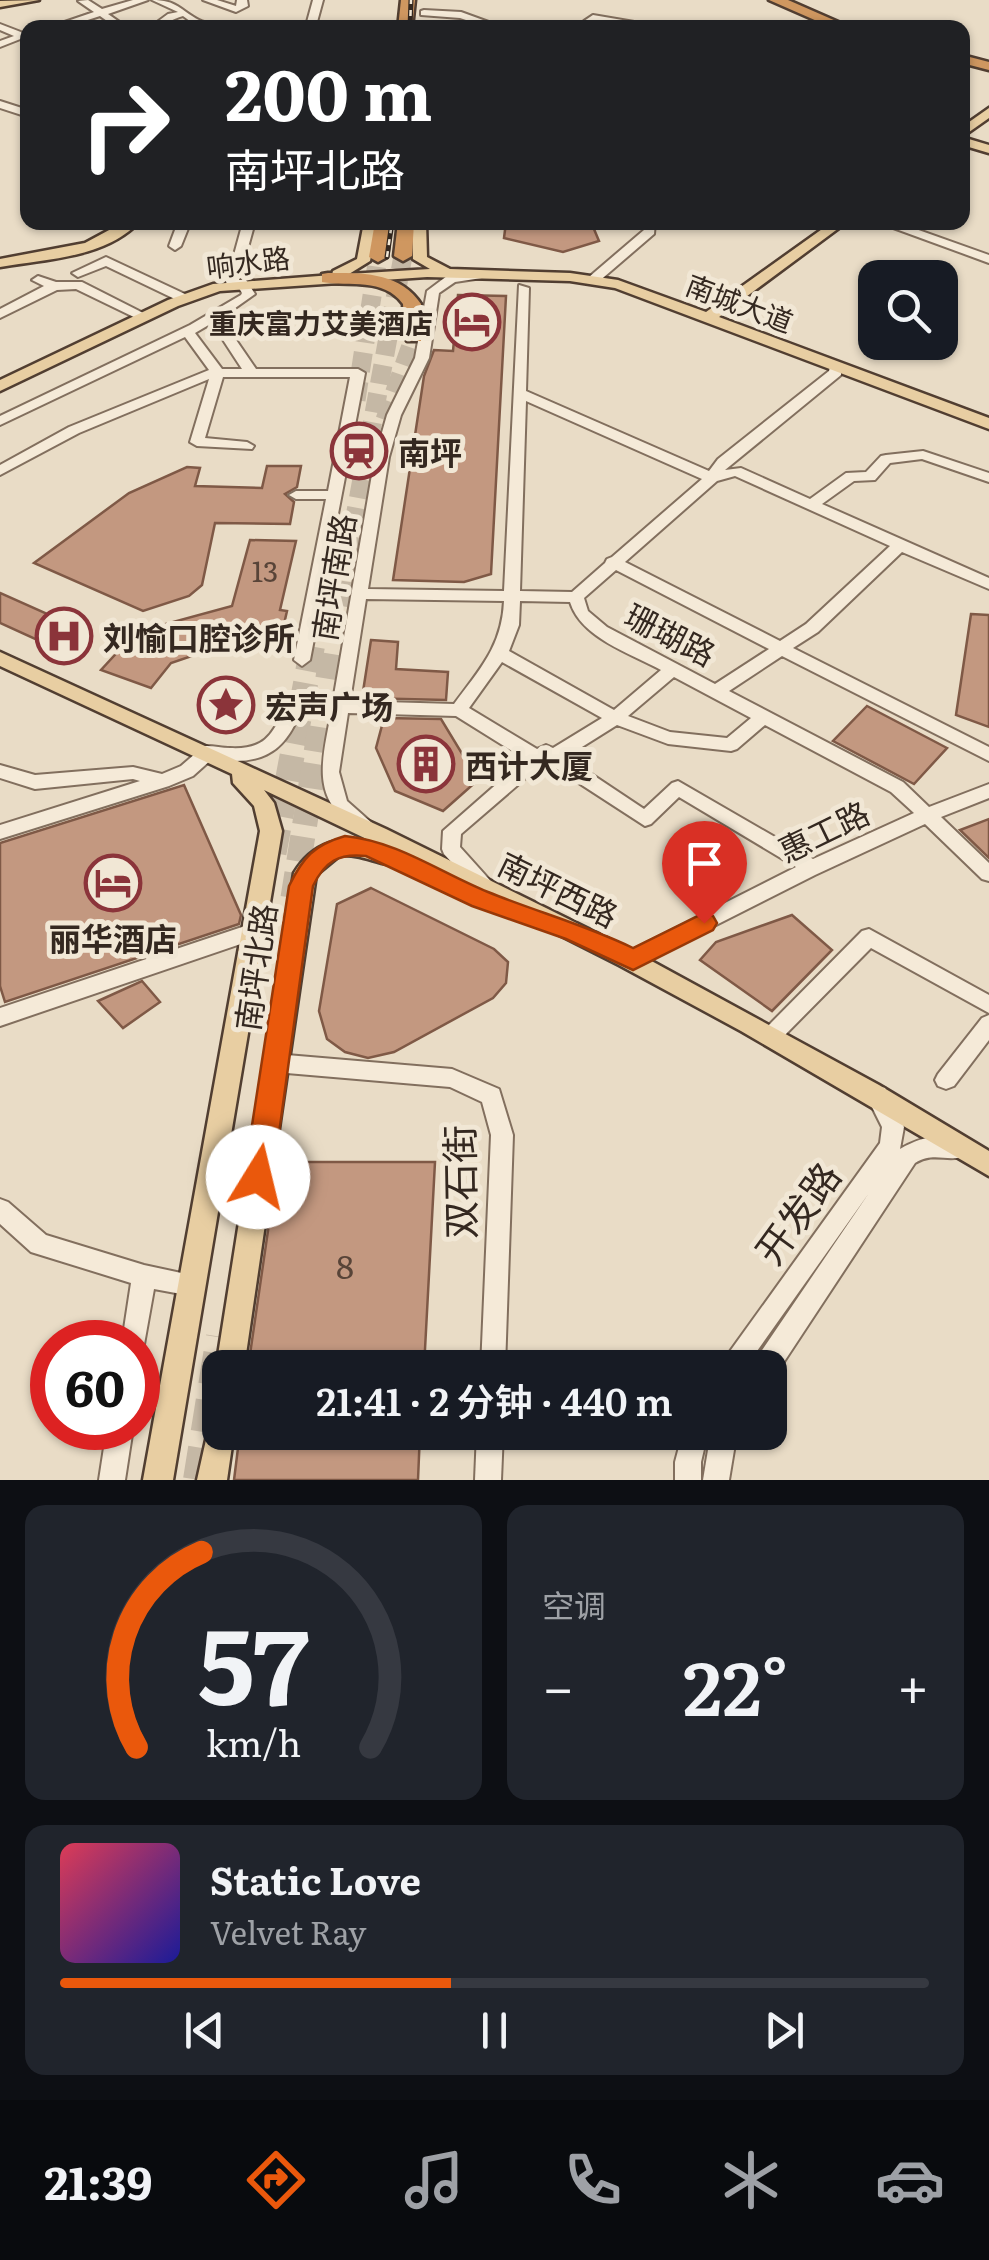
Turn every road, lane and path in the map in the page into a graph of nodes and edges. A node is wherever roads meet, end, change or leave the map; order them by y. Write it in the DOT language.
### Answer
graph roads {
  1 [pos="10,0"];
  2 [pos="34,0"];
  3 [pos="143,0"];
  4 [pos="157,0"];
  5 [pos="208,0"];
  6 [pos="242,0"];
  7 [pos="776,0"];
  8 [pos="83,1"];
  9 [pos="801,1"];
  10 [pos="0,3"];
  11 [pos="101,12"];
  12 [pos="424,13"];
  13 [pos="186,14"];
  14 [pos="76,20"];
  15 [pos="112,20"];
  16 [pos="164,20"];
  17 [pos="193,20"];
  18 [pos="476,20"];
  19 [pos="825,20"];
  20 [pos="848,20"];
  21 [pos="989,112"];
  22 [pos="970,129"];
  23 [pos="117,230"];
  24 [pos="126,230"];
  25 [pos="181,230"];
  26 [pos="248,230"];
  27 [pos="371,230"];
  28 [pos="380,230"];
  29 [pos="407,230"];
  30 [pos="417,230"];
  31 [pos="650,230"];
  32 [pos="815,230"];
  33 [pos="829,230"];
  34 [pos="907,230"];
  35 [pos="175,246"];
  36 [pos="410,255"];
  37 [pos="372,257"];
  38 [pos="989,258"];
  39 [pos="0,260"];
  40 [pos="78,273"];
  41 [pos="470,274"];
  42 [pos="326,278"];
  43 [pos="38,280"];
  44 [pos="593,280"];
  45 [pos="237,284"];
  46 [pos="55,286"];
  47 [pos="523,288"];
  48 [pos="183,298"];
  49 [pos="0,314"];
  50 [pos="702,314"];
  51 [pos="213,315"];
  52 [pos="144,317"];
  53 [pos="190,329"];
  54 [pos="420,341"];
  55 [pos="836,366"];
  56 [pos="250,372"];
  57 [pos="218,373"];
  58 [pos="856,373"];
  59 [pos="4,380"];
  60 [pos="519,393"];
  61 [pos="0,422"];
  62 [pos="989,424"];
  63 [pos="246,446"];
  64 [pos="0,471"];
  65 [pos="736,471"];
  66 [pos="712,478"];
  67 [pos="989,478"];
  68 [pos="296,494"];
  69 [pos="334,495"];
  70 [pos="811,505"];
  71 [pos="900,545"];
  72 [pos="612,562"];
  73 [pos="989,584"];
  74 [pos="362,594"];
  75 [pos="510,594"];
  76 [pos="576,596"];
  77 [pos="782,648"];
  78 [pos="500,653"];
  79 [pos="0,658"];
  80 [pos="302,660"];
  81 [pos="667,666"];
  82 [pos="717,691"];
  83 [pos="341,708"];
  84 [pos="459,710"];
  85 [pos="611,715"];
  86 [pos="764,716"];
  87 [pos="200,752"];
  88 [pos="989,754"];
  89 [pos="544,756"];
  90 [pos="0,771"];
  91 [pos="164,781"];
  92 [pos="989,791"];
  93 [pos="926,814"];
  94 [pos="0,832"];
  95 [pos="390,841"];
  96 [pos="811,868"];
  97 [pos="989,874"];
  98 [pos="489,890"];
  99 [pos="254,930"];
  100 [pos="576,932"];
  101 [pos="633,960"];
  102 [pos="989,1005"];
  103 [pos="0,1017"];
  104 [pos="989,1024"];
  105 [pos="773,1034"];
  106 [pos="275,1063"];
  107 [pos="946,1080"];
  108 [pos="876,1095"];
  109 [pos="967,1151"];
  110 [pos="989,1165"];
  111 [pos="0,1209"];
  112 [pos="144,1276"];
  113 [pos="192,1285"];
  114 [pos="137,1320"];
  115 [pos="233,1350"];
  116 [pos="494,1350"];
  117 [pos="743,1350"];
  118 [pos="777,1350"];
  119 [pos="117,1450"];
  120 [pos="217,1450"];
  121 [pos="489,1450"];
  122 [pos="691,1450"];
  123 [pos="721,1450"];
  124 [pos="112,1480"];
  125 [pos="158,1480"];
  126 [pos="212,1480"];
  127 [pos="488,1480"];
  128 [pos="688,1480"];
  129 [pos="716,1480"];
  1 -- 10 [label="main road"];
  2 -- 10 [label="main road"];
  3 -- 11 [label="street"];
  4 -- 13 [label="street"];
  5 -- 6 [label="street"];
  7 -- 19 [label="highway"];
  8 -- 11 [label="street"];
  9 -- 20 [label="highway"];
  11 -- 14 [label="street"];
  11 -- 15 [label="street"];
  12 -- 18 [label="street"];
  13 -- 16 [label="street"];
  13 -- 17 [label="street"];
  21 -- 22 [label="main road"];
  23 -- 39 [label="main road"];
  24 -- 39 [label="main road"];
  25 -- 35 [label="street"];
  26 -- 45 [label="street"];
  27 -- 37 [label="main road"];
  28 -- 37 [label="highway"];
  29 -- 36 [label="highway"];
  30 -- 36 [label="main road"];
  31 -- 44 [label="street"];
  32 -- 50 [label="main road"];
  33 -- 50 [label="main road"];
  34 -- 38 [label="street"];
  36 -- 37 [label="main road"];
  36 -- 41 [label="main road"];
  37 -- 42 [label="main road"];
  40 -- 48 [label="street"];
  41 -- 42 [label="main road, 响水路"];
  41 -- 44 [label="main road, 南城大道"];
  41 -- 54 [label="street, 南坪南路"];
  42 -- 45 [label="main road, 响水路"];
  42 -- 54 [label="highway"];
  43 -- 46 [label="street"];
  44 -- 50 [label="main road, 南城大道"];
  45 -- 48 [label="main road, 响水路"];
  45 -- 51 [label="street"];
  46 -- 49 [label="street"];
  46 -- 52 [label="street"];
  47 -- 60 [label="street"];
  48 -- 52 [label="main road, 响水路"];
  50 -- 55 [label="main road, 南城大道"];
  51 -- 53 [label="street"];
  51 -- 56 [label="street"];
  52 -- 59 [label="main road, 响水路"];
  53 -- 57 [label="street"];
  53 -- 61 [label="street"];
  54 -- 74 [label="street, 南坪南路"];
  55 -- 58 [label="main road, 南城大道"];
  55 -- 66 [label="street, 珊瑚路"];
  56 -- 57 [label="street"];
  56 -- 69 [label="street, 南坪南路"];
  57 -- 63 [label="street"];
  57 -- 64 [label="street"];
  58 -- 62 [label="main road, 南城大道"];
  58 -- 65 [label="street"];
  60 -- 66 [label="street"];
  60 -- 75 [label="street"];
  65 -- 66 [label="street"];
  65 -- 70 [label="street"];
  66 -- 72 [label="street, 珊瑚路"];
  67 -- 70 [label="street"];
  68 -- 69 [label="street"];
  69 -- 80 [label="street, 南坪南路"];
  70 -- 71 [label="street"];
  71 -- 73 [label="street"];
  71 -- 77 [label="street"];
  72 -- 76 [label="street, 珊瑚路"];
  72 -- 77 [label="street"];
  74 -- 75 [label="street"];
  74 -- 83 [label="street, 南坪南路"];
  75 -- 76 [label="street"];
  75 -- 78 [label="street"];
  76 -- 81 [label="street, 珊瑚路"];
  77 -- 82 [label="street"];
  77 -- 88 [label="street"];
  78 -- 84 [label="street"];
  78 -- 85 [label="street"];
  79 -- 87 [label="main road"];
  81 -- 82 [label="street, 珊瑚路"];
  81 -- 85 [label="street"];
  82 -- 86 [label="street, 珊瑚路"];
  83 -- 84 [label="street"];
  83 -- 87 [label="street"];
  83 -- 95 [label="street, 南坪南路"];
  84 -- 89 [label="street"];
  85 -- 86 [label="street"];
  85 -- 89 [label="street"];
  86 -- 93 [label="street, 珊瑚路"];
  87 -- 91 [label="street"];
  87 -- 95 [label="main road, 南坪西路"];
  87 -- 99 [label="main road, 南坪北路"];
  89 -- 96 [label="street"];
  89 -- 98 [label="street"];
  90 -- 91 [label="street"];
  91 -- 94 [label="street"];
  92 -- 93 [label="street, 惠工路"];
  93 -- 96 [label="street, 惠工路"];
  93 -- 97 [label="street, 珊瑚路"];
  95 -- 98 [label="main road, 南坪西路"];
  96 -- 101 [label="street, 惠工路"];
  98 -- 100 [label="main road, 南坪西路"];
  99 -- 103 [label="street"];
  99 -- 113 [label="main road, 南坪北路"];
  100 -- 101 [label="main road, 南坪西路"];
  100 -- 106 [label="main road, 南坪北路"];
  101 -- 105 [label="main road, 南坪西路"];
  102 -- 105 [label="street"];
  104 -- 107 [label="street"];
  105 -- 108 [label="main road, 南坪西路"];
  106 -- 115 [label="main road, 南坪北路"];
  106 -- 116 [label="street, 双石街"];
  108 -- 109 [label="main road, 南坪西路"];
  108 -- 117 [label="street, 开发路"];
  109 -- 110 [label="main road, 南坪西路"];
  109 -- 118 [label="street, 开发路"];
  111 -- 112 [label="street"];
  112 -- 113 [label="street"];
  112 -- 114 [label="street"];
  113 -- 125 [label="main road, 南坪北路"];
  119 -- 124 [label="street"];
  120 -- 126 [label="main road"];
  121 -- 127 [label="street"];
  122 -- 128 [label="street"];
  123 -- 129 [label="street"];
}
